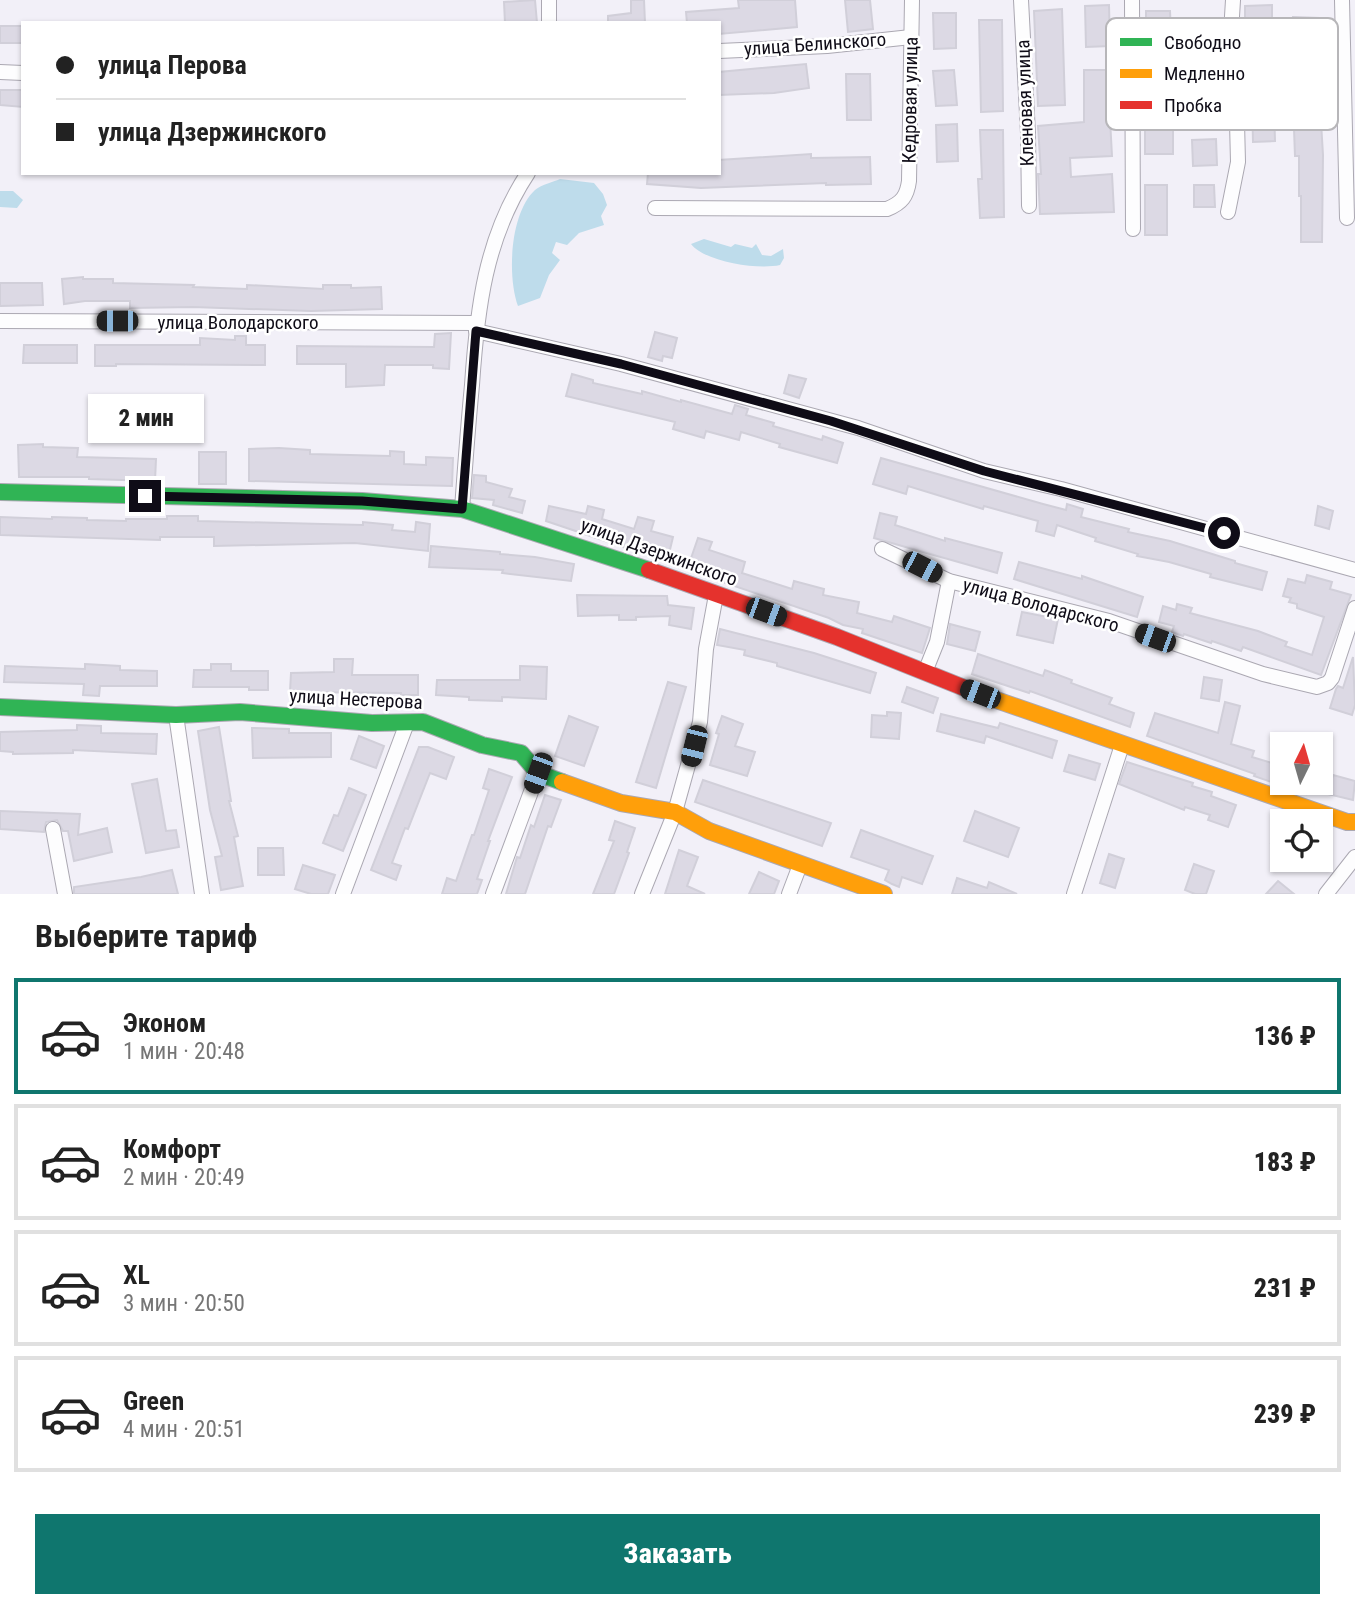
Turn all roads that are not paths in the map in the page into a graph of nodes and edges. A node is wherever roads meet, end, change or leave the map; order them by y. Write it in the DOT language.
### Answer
graph roads {
  1 [pos="549,0"];
  2 [pos="912,0"];
  3 [pos="1021,0"];
  4 [pos="1132,0"];
  5 [pos="1233,0"];
  6 [pos="1342,0"];
  7 [pos="1132,18"];
  8 [pos="1232,18"];
  9 [pos="549,21"];
  10 [pos="911,37"];
  11 [pos="721,51"];
  12 [pos="0,72"];
  13 [pos="21,73"];
  14 [pos="1133,130"];
  15 [pos="1237,130"];
  16 [pos="527,175"];
  17 [pos="1029,206"];
  18 [pos="655,208"];
  19 [pos="1227,212"];
  20 [pos="1347,218"];
  21 [pos="1133,229"];
  22 [pos="0,321"];
  23 [pos="476,327"];
  24 [pos="0,492"];
  25 [pos="462,509"];
  26 [pos="882,549"];
  27 [pos="1355,569"];
  28 [pos="949,581"];
  29 [pos="716,595"];
  30 [pos="1355,608"];
  31 [pos="925,672"];
  32 [pos="0,707"];
  33 [pos="176,715"];
  34 [pos="407,723"];
  35 [pos="1122,745"];
  36 [pos="538,773"];
  37 [pos="675,812"];
  38 [pos="1355,822"];
  39 [pos="53,829"];
  40 [pos="1355,858"];
  41 [pos="800,865"];
  42 [pos="65,894"];
  43 [pos="202,894"];
  44 [pos="343,894"];
  45 [pos="493,894"];
  46 [pos="642,894"];
  47 [pos="789,894"];
  48 [pos="884,894"];
  49 [pos="1074,894"];
  50 [pos="1325,894"];
  1 -- 9 [label="street"];
  2 -- 10 [label="street, Кедровая улица"];
  3 -- 17 [label="street, Кленовая улица"];
  4 -- 7 [label="street"];
  5 -- 8 [label="street"];
  6 -- 20 [label="street"];
  10 -- 11 [label="street, улица Белинского"];
  10 -- 18 [label="street, Кедровая улица"];
  12 -- 13 [label="street"];
  14 -- 21 [label="street"];
  15 -- 19 [label="street"];
  16 -- 23 [label="street"];
  22 -- 23 [label="street, улица Володарского"];
  23 -- 25 [label="street"];
  23 -- 27 [label="street, улица Володарского"];
  24 -- 25 [label="street, улица Дзержинского"];
  25 -- 29 [label="street, улица Дзержинского"];
  26 -- 28 [label="street, улица Володарского"];
  28 -- 30 [label="street, улица Володарского"];
  28 -- 31 [label="street"];
  29 -- 31 [label="street, улица Дзержинского"];
  29 -- 37 [label="street"];
  31 -- 35 [label="street, улица Дзержинского"];
  32 -- 33 [label="street, улица Нестерова"];
  33 -- 34 [label="street, улица Нестерова"];
  33 -- 43 [label="street"];
  34 -- 36 [label="street, улица Нестерова"];
  34 -- 44 [label="street"];
  35 -- 38 [label="street, улица Дзержинского"];
  35 -- 49 [label="street"];
  36 -- 37 [label="street, улица Нестерова"];
  36 -- 45 [label="street"];
  37 -- 41 [label="street, улица Нестерова"];
  37 -- 46 [label="street"];
  39 -- 42 [label="street"];
  40 -- 50 [label="street"];
  41 -- 47 [label="street"];
  41 -- 48 [label="street, улица Нестерова"];
}
